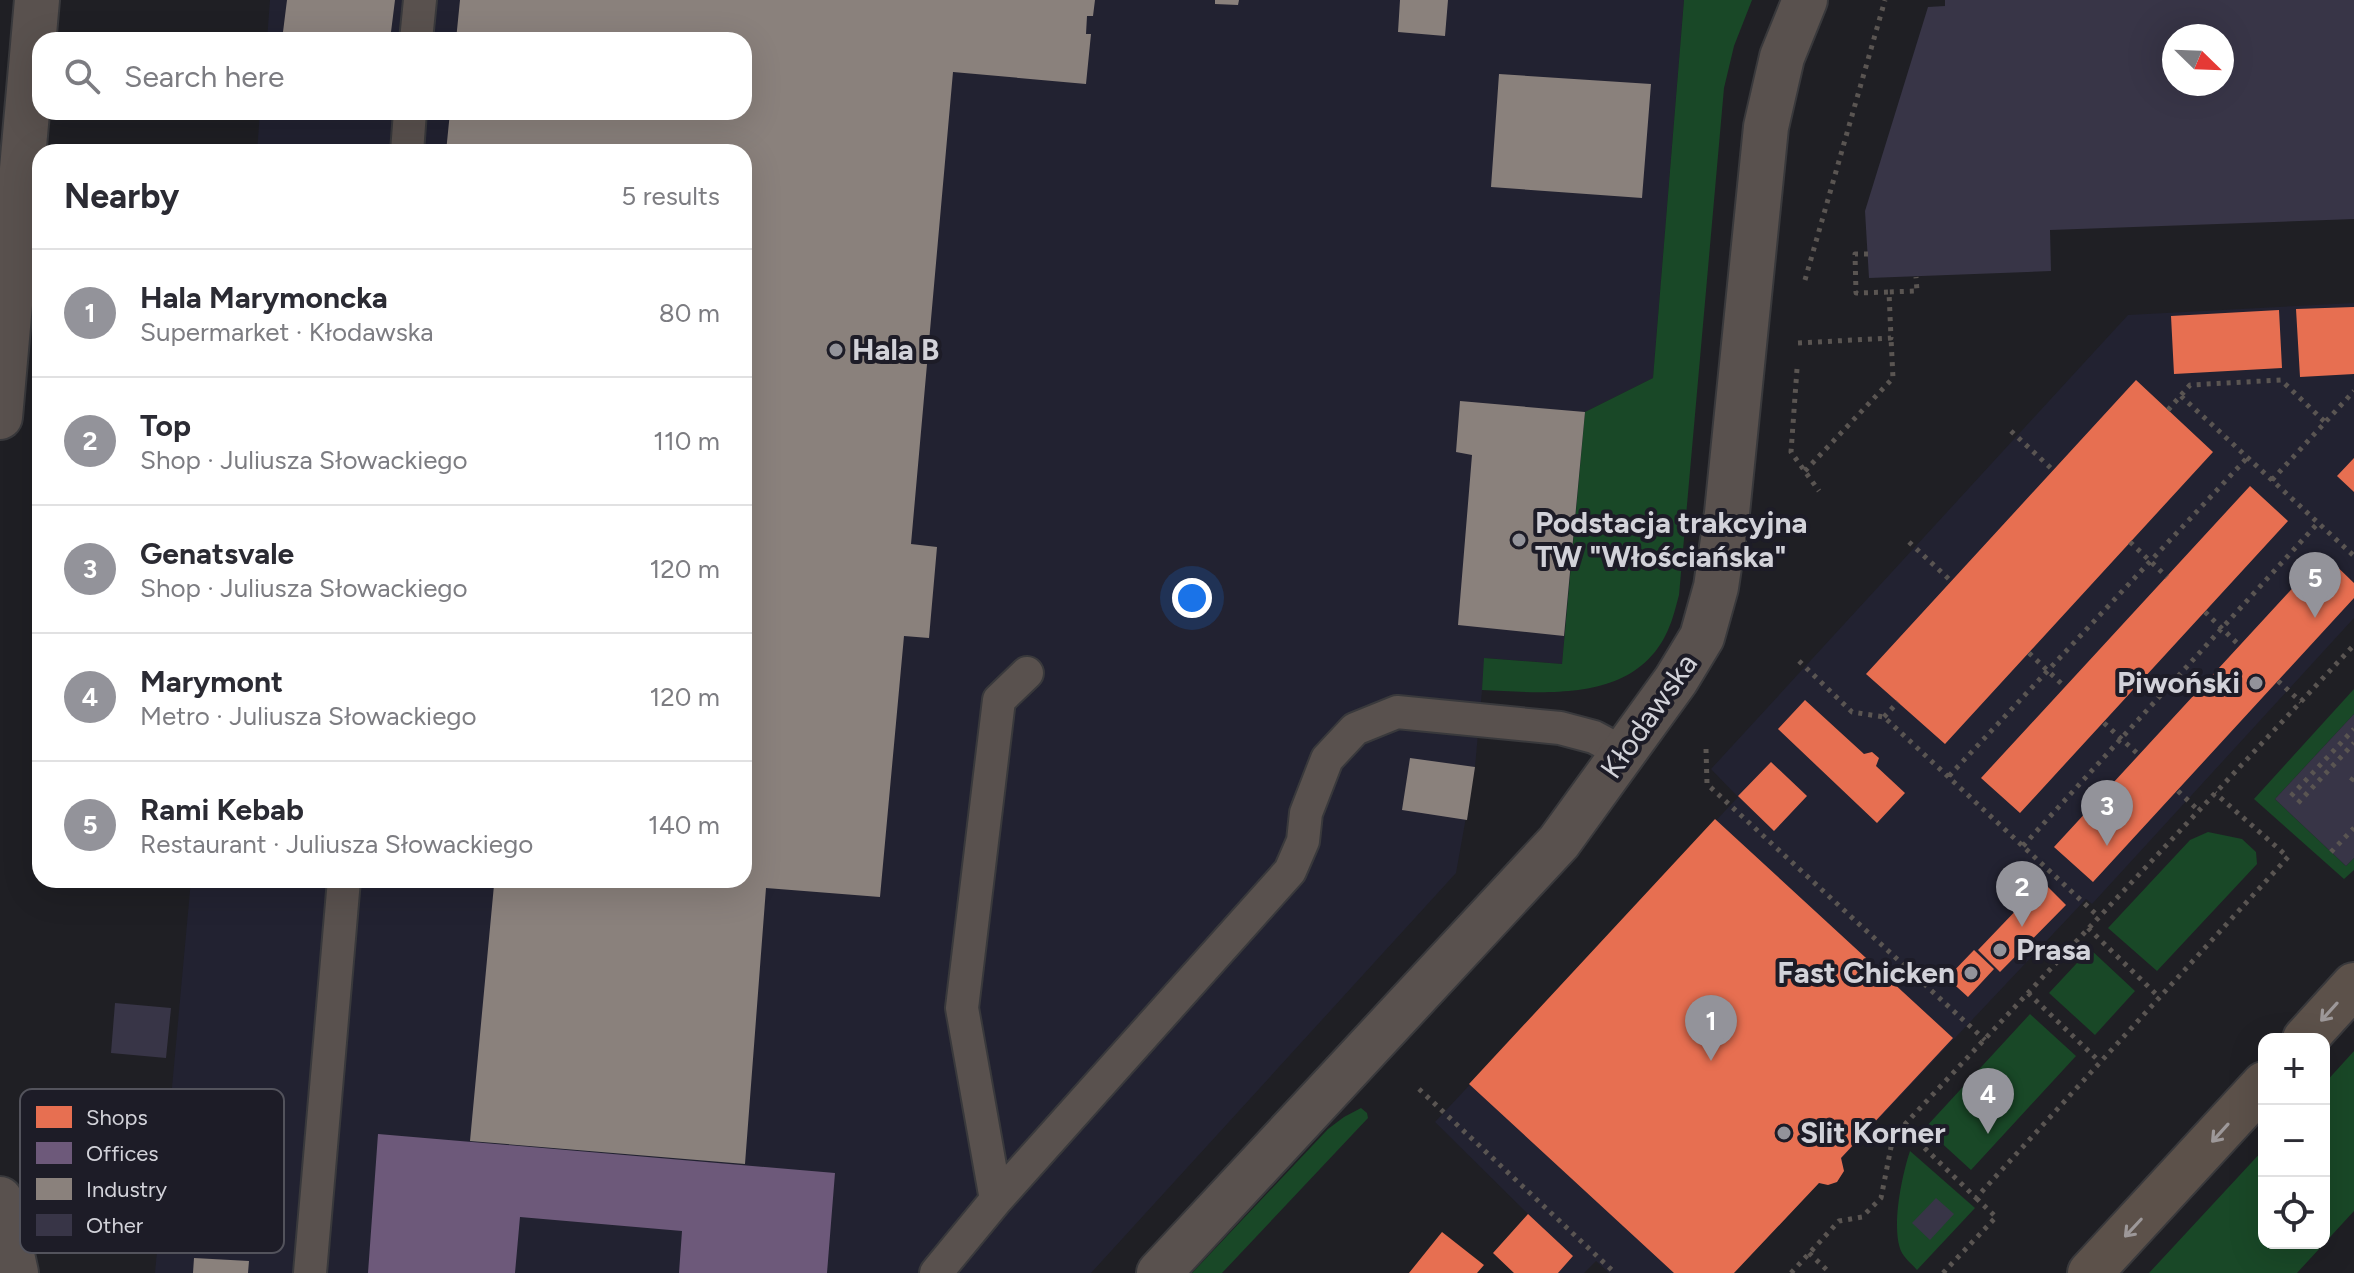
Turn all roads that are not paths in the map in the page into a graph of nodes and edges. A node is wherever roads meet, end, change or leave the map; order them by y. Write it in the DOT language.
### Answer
graph roads {
  1 [pos="37,0"];
  2 [pos="420,0"];
  3 [pos="1805,0"];
  4 [pos="34,32"];
  5 [pos="417,32"];
  6 [pos="32,56"];
  7 [pos="409,120"];
  8 [pos="408,144"];
  9 [pos="0,417"];
  10 [pos="1027,673"];
  11 [pos="1624,753"];
  12 [pos="343,888"];
  13 [pos="2354,985"];
  14 [pos="2310,1033"];
  15 [pos="2258,1091"];
  16 [pos="0,1199"];
  17 [pos="996,1200"];
  18 [pos="16,1273"];
  19 [pos="310,1273"];
  20 [pos="936,1273"];
  21 [pos="1159,1273"];
  22 [pos="2090,1273"];
  1 -- 4 [label="street"];
  2 -- 5 [label="lane"];
  3 -- 11 [label="street, Kłodawska"];
  6 -- 9 [label="street"];
  7 -- 8 [label="lane"];
  10 -- 17 [label="lane"];
  11 -- 17 [label="lane"];
  11 -- 21 [label="street, Kłodawska"];
  12 -- 19 [label="lane"];
  13 -- 14 [label="main road, one-way"];
  15 -- 22 [label="main road, one-way"];
  16 -- 18 [label="street"];
  17 -- 20 [label="lane"];
}
